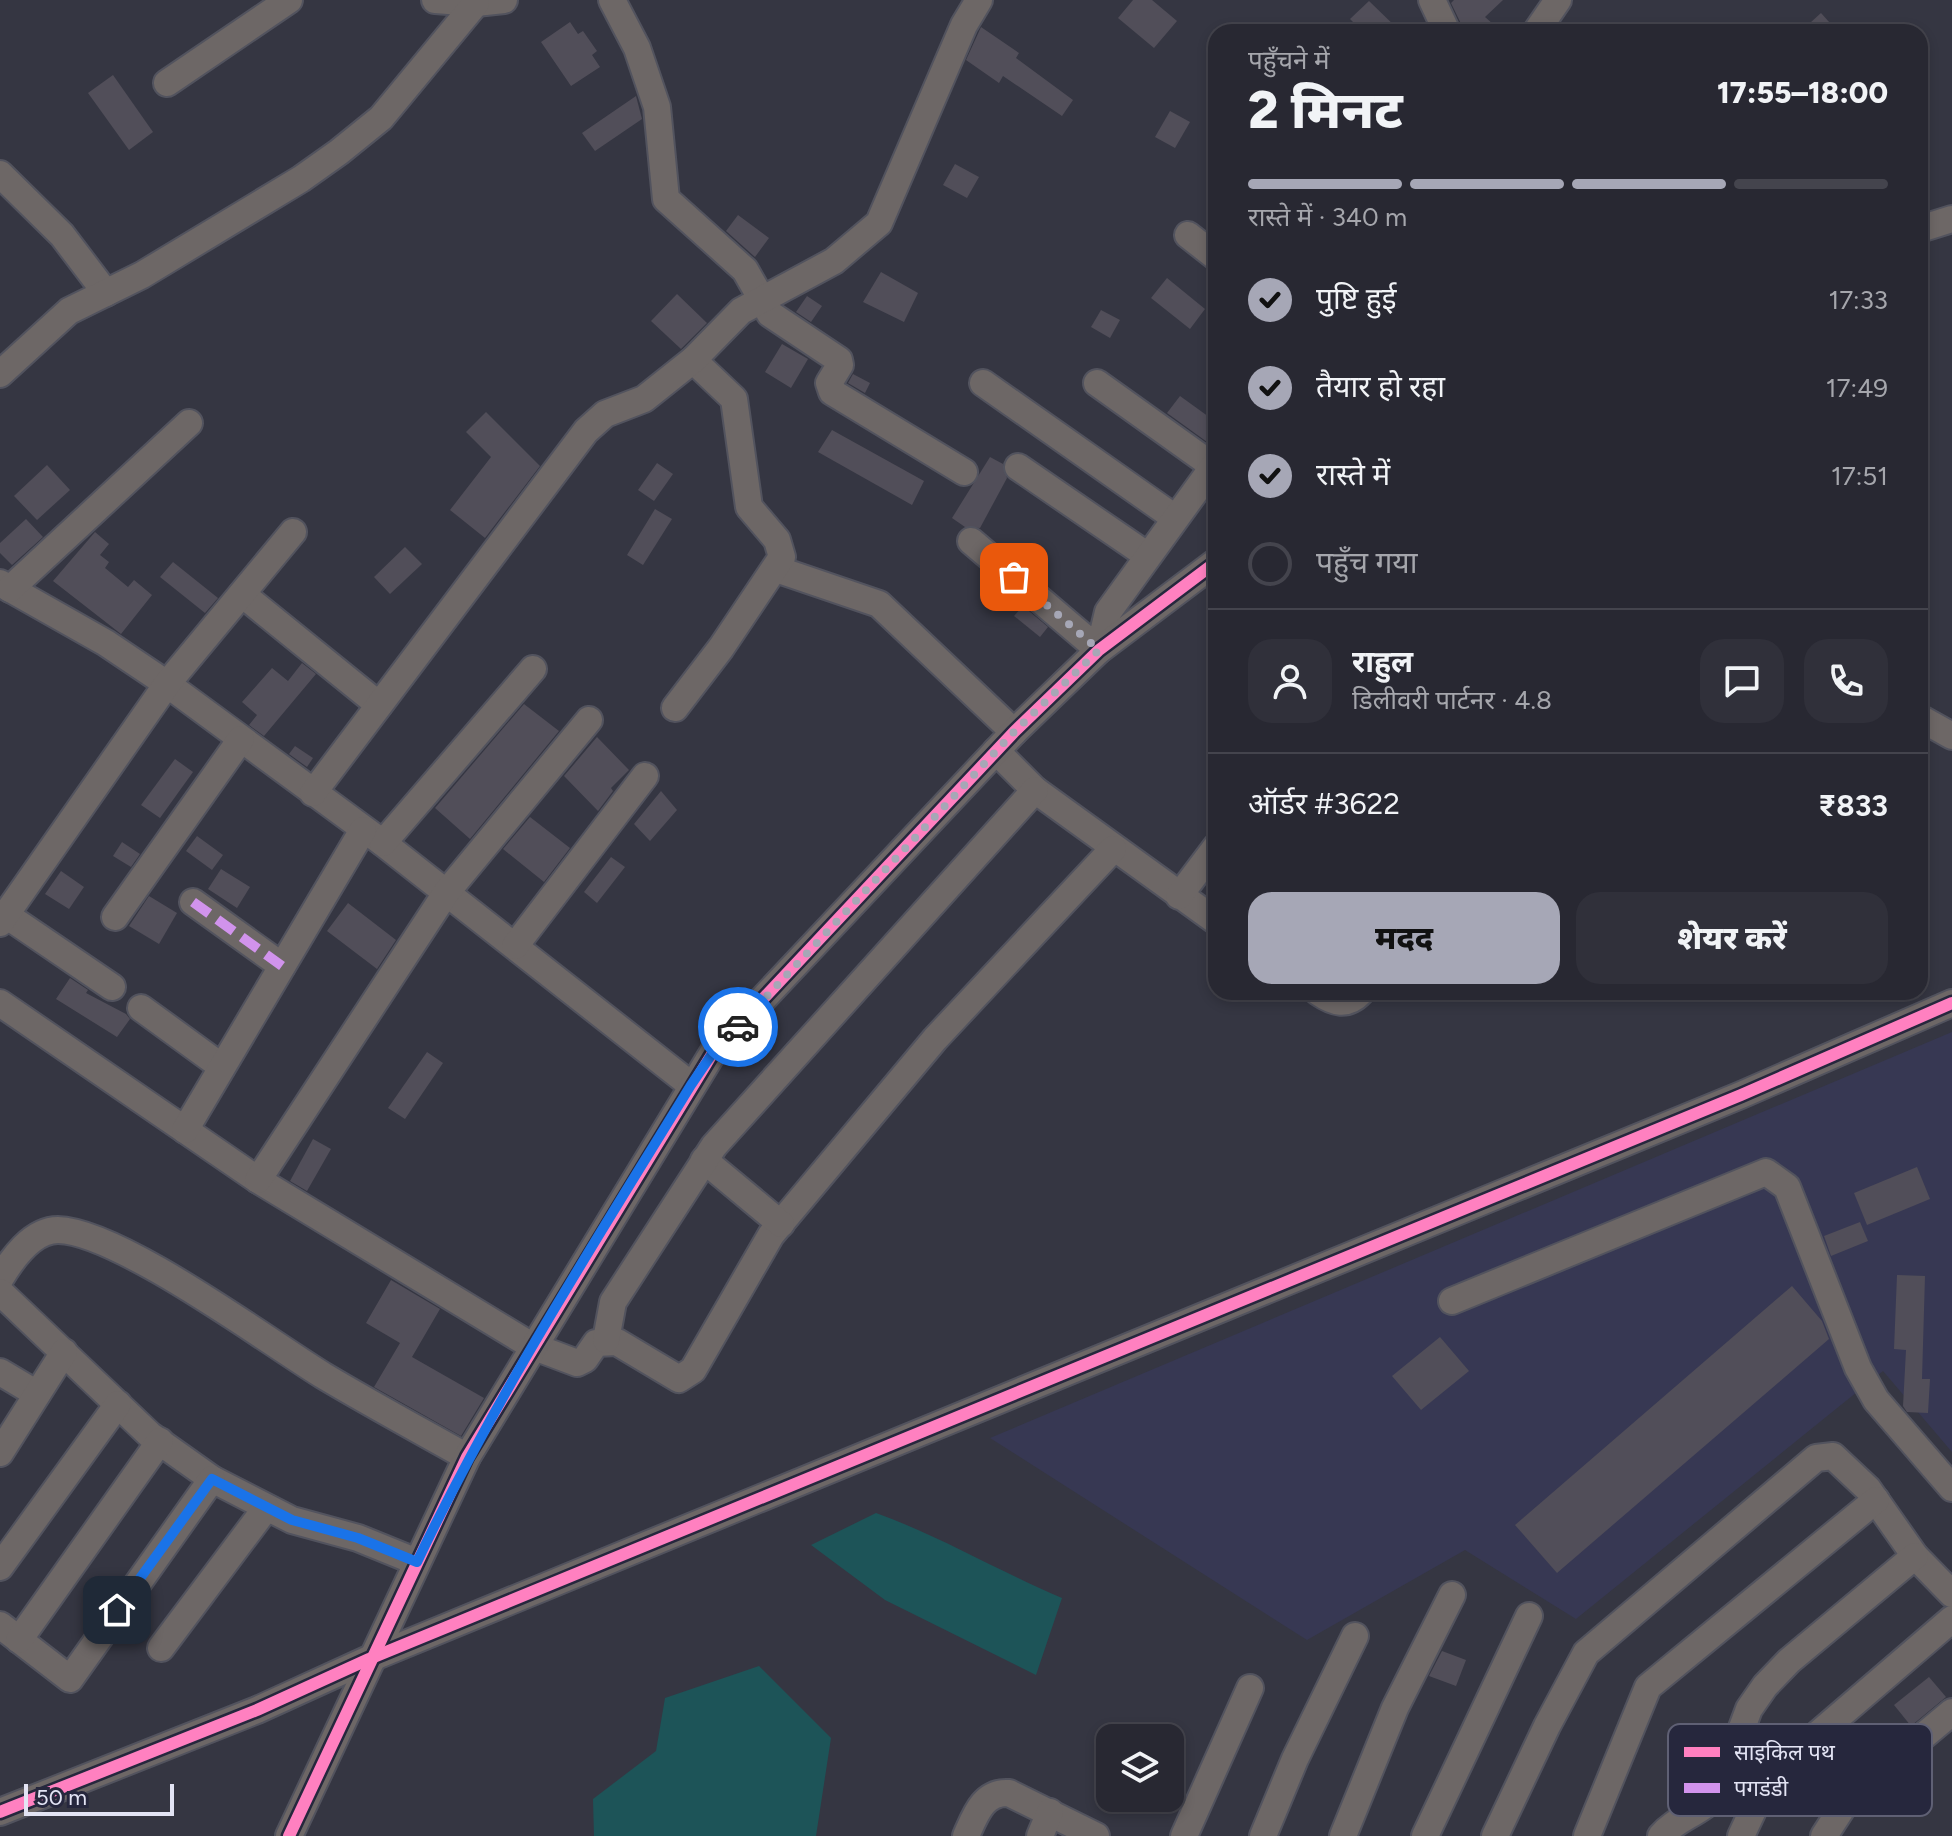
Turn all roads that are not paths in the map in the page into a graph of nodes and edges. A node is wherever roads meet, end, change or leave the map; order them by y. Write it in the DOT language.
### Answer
graph roads {
  1 [pos="289,0"];
  2 [pos="435,0"];
  3 [pos="504,0"];
  4 [pos="612,0"];
  5 [pos="979,0"];
  6 [pos="1432,0"];
  7 [pos="1558,0"];
  8 [pos="476,3"];
  9 [pos="1443,24"];
  10 [pos="1542,24"];
  11 [pos="167,83"];
  12 [pos="0,174"];
  13 [pos="1952,219"];
  14 [pos="1928,226"];
  15 [pos="1188,235"];
  16 [pos="1208,251"];
  17 [pos="106,293"];
  18 [pos="762,300"];
  19 [pos="693,360"];
  20 [pos="0,374"];
  21 [pos="983,383"];
  22 [pos="1097,383"];
  23 [pos="189,423"];
  24 [pos="1208,460"];
  25 [pos="1018,467"];
  26 [pos="964,472"];
  27 [pos="1208,474"];
  28 [pos="1175,518"];
  29 [pos="293,532"];
  30 [pos="971,541"];
  31 [pos="1148,556"];
  32 [pos="1208,568"];
  33 [pos="776,569"];
  34 [pos="5,586"];
  35 [pos="242,594"];
  36 [pos="1099,650"];
  37 [pos="533,669"];
  38 [pos="167,684"];
  39 [pos="379,705"];
  40 [pos="675,708"];
  41 [pos="589,720"];
  42 [pos="1928,722"];
  43 [pos="1952,736"];
  44 [pos="241,739"];
  45 [pos="1005,741"];
  46 [pos="645,776"];
  47 [pos="1035,790"];
  48 [pos="313,793"];
  49 [pos="373,836"];
  50 [pos="1113,849"];
  51 [pos="1208,858"];
  52 [pos="446,893"];
  53 [pos="1179,896"];
  54 [pos="193,902"];
  55 [pos="1208,916"];
  56 [pos="115,917"];
  57 [pos="3,919"];
  58 [pos="515,946"];
  59 [pos="282,966"];
  60 [pos="112,987"];
  61 [pos="0,1003"];
  62 [pos="1952,1003"];
  63 [pos="141,1008"];
  64 [pos="222,1067"];
  65 [pos="691,1085"];
  66 [pos="185,1130"];
  67 [pos="704,1160"];
  68 [pos="258,1180"];
  69 [pos="781,1224"];
  70 [pos="0,1279"];
  71 [pos="0,1292"];
  72 [pos="1452,1301"];
  73 [pos="606,1340"];
  74 [pos="532,1346"];
  75 [pos="64,1352"];
  76 [pos="0,1372"];
  77 [pos="37,1394"];
  78 [pos="118,1404"];
  79 [pos="160,1441"];
  80 [pos="0,1453"];
  81 [pos="467,1457"];
  82 [pos="212,1479"];
  83 [pos="1952,1488"];
  84 [pos="1876,1500"];
  85 [pos="266,1508"];
  86 [pos="1915,1556"];
  87 [pos="417,1562"];
  88 [pos="0,1567"];
  89 [pos="1952,1594"];
  90 [pos="1452,1595"];
  91 [pos="1529,1616"];
  92 [pos="1952,1619"];
  93 [pos="9,1633"];
  94 [pos="1355,1636"];
  95 [pos="161,1648"];
  96 [pos="369,1659"];
  97 [pos="1250,1688"];
  98 [pos="1952,1712"];
  99 [pos="1743,1724"];
  100 [pos="1830,1724"];
  101 [pos="1932,1729"];
  102 [pos="0,1812"];
  103 [pos="1689,1816"];
  104 [pos="1750,1816"];
  105 [pos="1837,1816"];
  106 [pos="1045,1824"];
  107 [pos="289,1836"];
  108 [pos="966,1836"];
  109 [pos="1096,1836"];
  110 [pos="1184,1836"];
  111 [pos="1263,1836"];
  112 [pos="1343,1836"];
  113 [pos="1425,1836"];
  114 [pos="1495,1836"];
  115 [pos="1587,1836"];
  116 [pos="1661,1836"];
  117 [pos="1741,1836"];
  118 [pos="1824,1836"];
  1 -- 11 [label="street"];
  2 -- 8 [label="street"];
  3 -- 8 [label="street"];
  4 -- 18 [label="street"];
  5 -- 18 [label="street"];
  6 -- 9 [label="street"];
  7 -- 10 [label="street"];
  8 -- 17 [label="street"];
  12 -- 17 [label="street"];
  13 -- 14 [label="street"];
  15 -- 16 [label="street"];
  17 -- 20 [label="street"];
  18 -- 19 [label="street"];
  18 -- 26 [label="street"];
  19 -- 33 [label="street"];
  19 -- 39 [label="street"];
  21 -- 28 [label="street"];
  22 -- 24 [label="street"];
  23 -- 34 [label="street"];
  25 -- 31 [label="street"];
  27 -- 28 [label="street"];
  28 -- 31 [label="street"];
  29 -- 35 [label="street"];
  30 -- 36 [label="street"];
  31 -- 36 [label="street"];
  32 -- 36 [label="street"];
  33 -- 40 [label="street"];
  33 -- 45 [label="street"];
  34 -- 38 [label="street"];
  35 -- 38 [label="street"];
  35 -- 39 [label="street"];
  36 -- 45 [label="street"];
  37 -- 49 [label="street"];
  38 -- 44 [label="street"];
  38 -- 57 [label="street"];
  39 -- 48 [label="street"];
  41 -- 52 [label="street"];
  42 -- 43 [label="street"];
  44 -- 48 [label="street"];
  44 -- 56 [label="street"];
  45 -- 47 [label="street"];
  45 -- 65 [label="street"];
  46 -- 58 [label="street"];
  47 -- 50 [label="street"];
  47 -- 67 [label="street"];
  48 -- 49 [label="street"];
  49 -- 52 [label="street"];
  49 -- 59 [label="street"];
  50 -- 53 [label="street"];
  50 -- 69 [label="street"];
  51 -- 53 [label="street"];
  52 -- 58 [label="street"];
  52 -- 68 [label="street"];
  53 -- 55 [label="street"];
  54 -- 59 [label="street"];
  57 -- 60 [label="street"];
  58 -- 65 [label="street"];
  59 -- 64 [label="street"];
  61 -- 66 [label="street"];
  62 -- 96 [label="street"];
  63 -- 64 [label="street"];
  64 -- 66 [label="street"];
  65 -- 74 [label="street"];
  66 -- 68 [label="street"];
  67 -- 69 [label="street"];
  67 -- 73 [label="street"];
  68 -- 74 [label="street"];
  69 -- 73 [label="street"];
  70 -- 81 [label="street"];
  71 -- 75 [label="street"];
  72 -- 83 [label="street"];
  73 -- 74 [label="street"];
  74 -- 81 [label="street"];
  75 -- 77 [label="street"];
  75 -- 78 [label="street"];
  76 -- 77 [label="street"];
  77 -- 80 [label="street"];
  78 -- 79 [label="street"];
  78 -- 88 [label="street"];
  79 -- 82 [label="street"];
  79 -- 93 [label="street"];
  81 -- 87 [label="street"];
  82 -- 85 [label="street"];
  82 -- 93 [label="street"];
  84 -- 86 [label="street"];
  84 -- 114 [label="street"];
  84 -- 115 [label="street"];
  85 -- 87 [label="street"];
  85 -- 95 [label="street"];
  86 -- 89 [label="street"];
  86 -- 99 [label="street"];
  87 -- 96 [label="street"];
  90 -- 112 [label="street"];
  91 -- 113 [label="street"];
  92 -- 100 [label="street"];
  94 -- 111 [label="street"];
  96 -- 102 [label="street"];
  96 -- 107 [label="street"];
  97 -- 110 [label="street"];
  98 -- 101 [label="street"];
  103 -- 116 [label="street"];
  104 -- 117 [label="street"];
  105 -- 118 [label="street"];
  106 -- 108 [label="street"];
  106 -- 109 [label="street"];
}
